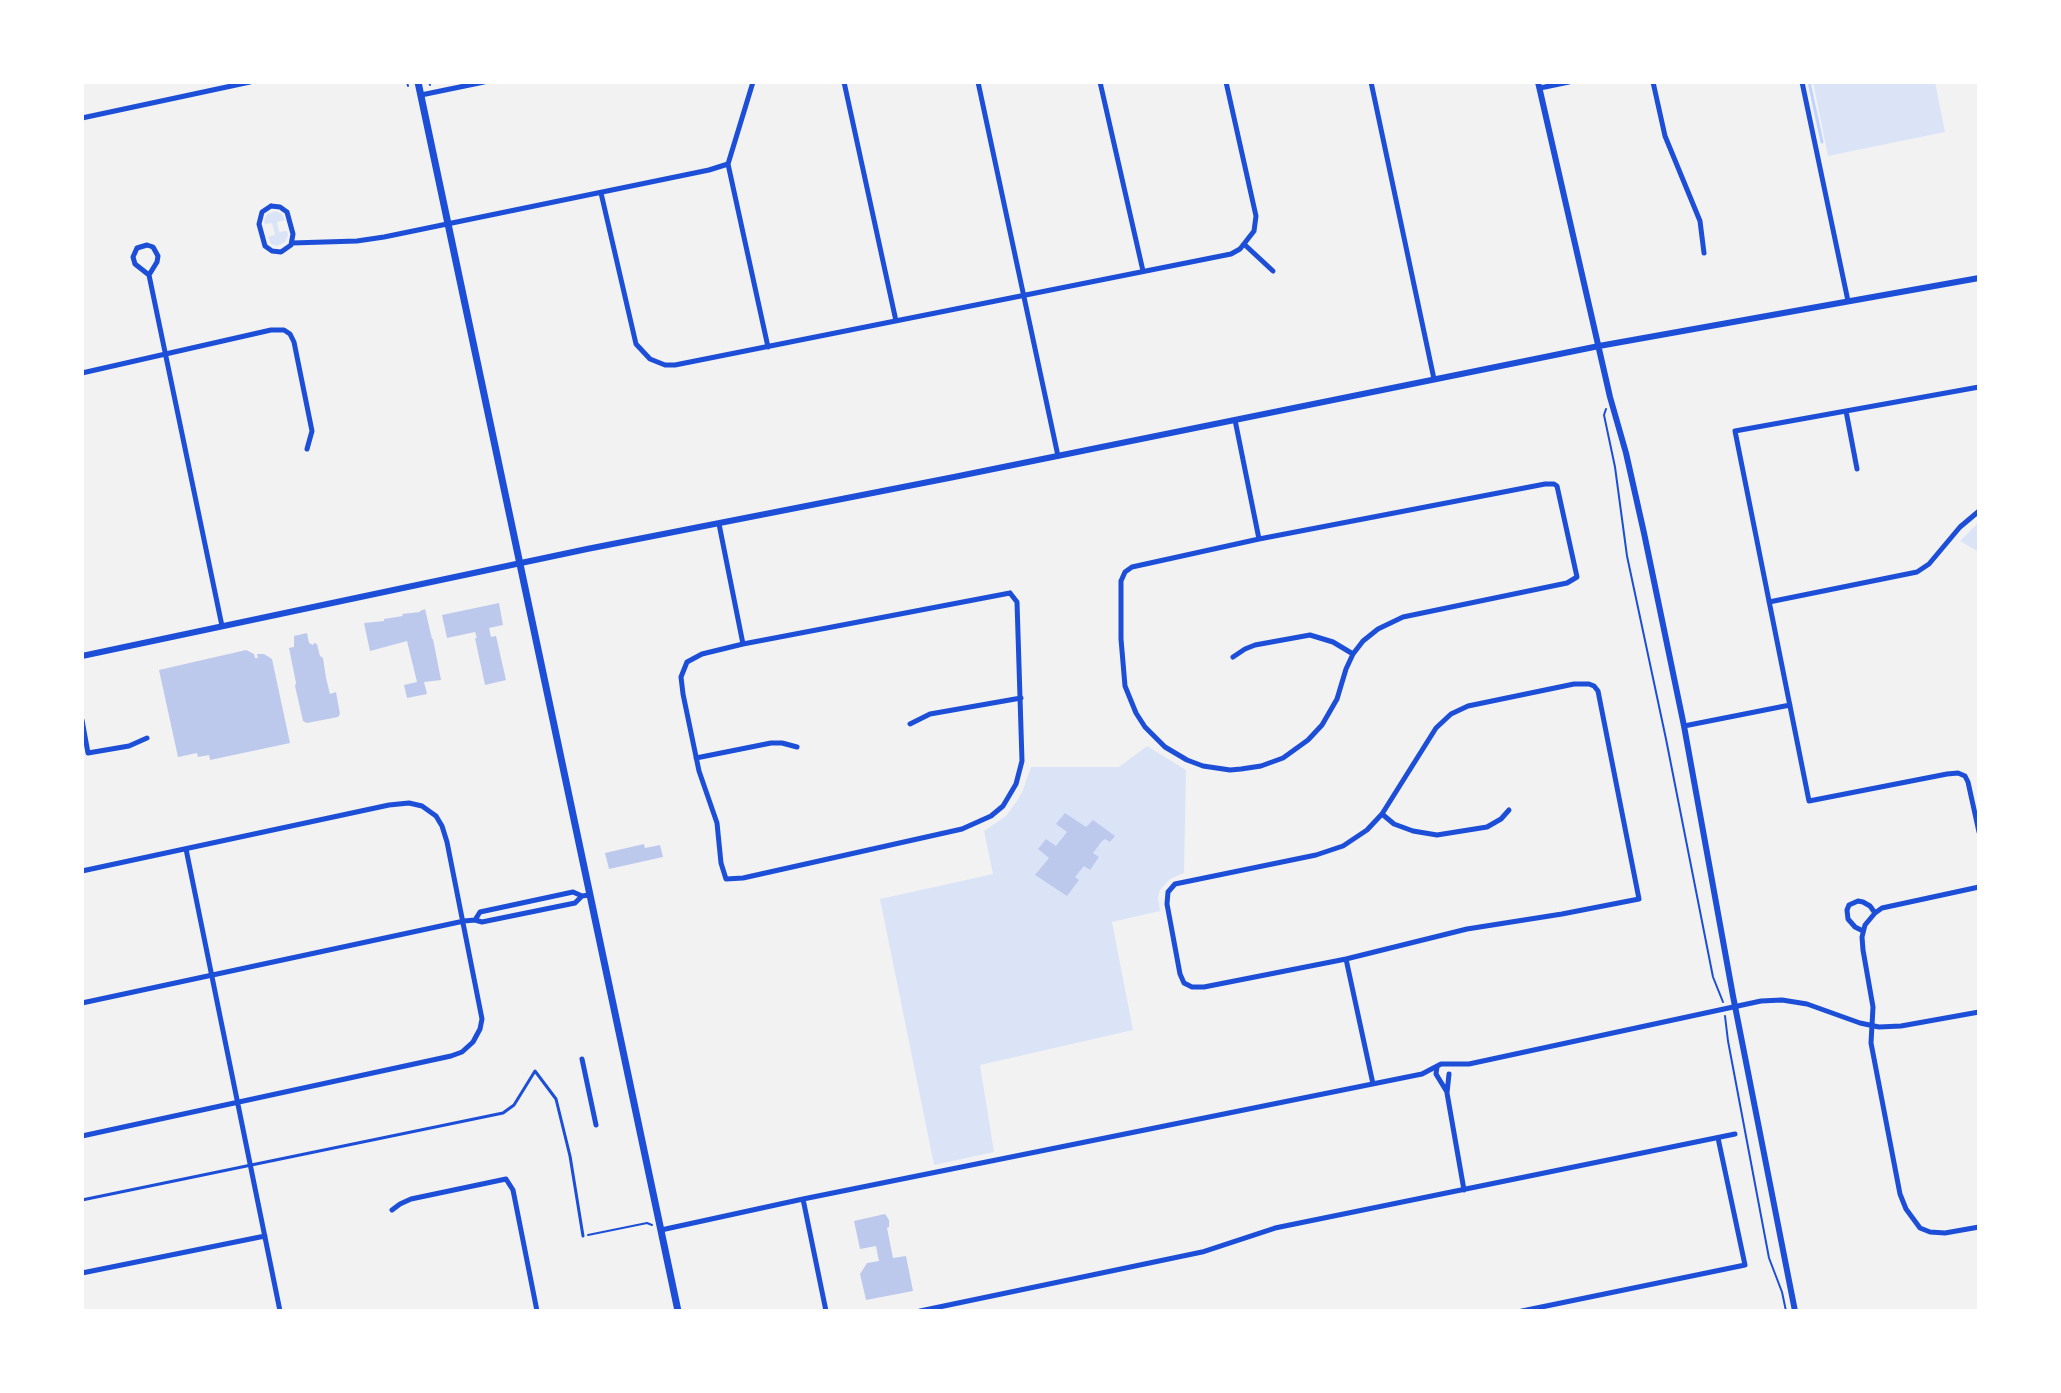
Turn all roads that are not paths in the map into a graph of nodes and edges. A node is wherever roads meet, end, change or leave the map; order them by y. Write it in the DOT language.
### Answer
graph roads {
  1 [pos="250,82"];
  2 [pos="418,82"];
  3 [pos="484,82"];
  4 [pos="753,82"];
  5 [pos="844,82"];
  6 [pos="978,82"];
  7 [pos="1100,82"];
  8 [pos="1226,82"];
  9 [pos="1371,82"];
  10 [pos="1569,82"];
  11 [pos="1653,82"];
  12 [pos="1802,82"];
  13 [pos="1539,85"];
  14 [pos="421,95"];
  15 [pos="82,118"];
  16 [pos="728,164"];
  17 [pos="601,193"];
  18 [pos="448,223"];
  19 [pos="292,243"];
  20 [pos="1245,245"];
  21 [pos="1704,253"];
  22 [pos="1143,271"];
  23 [pos="1273,271"];
  24 [pos="149,275"];
  25 [pos="1979,278"];
  26 [pos="1024,295"];
  27 [pos="1848,301"];
  28 [pos="896,321"];
  29 [pos="1599,346"];
  30 [pos="768,347"];
  31 [pos="165,355"];
  32 [pos="82,373"];
  33 [pos="1434,379"];
  34 [pos="1979,387"];
  35 [pos="1846,411"];
  36 [pos="1235,420"];
  37 [pos="307,449"];
  38 [pos="1058,456"];
  39 [pos="1857,469"];
  40 [pos="1979,511"];
  41 [pos="719,524"];
  42 [pos="1259,539"];
  43 [pos="520,563"];
  44 [pos="1769,602"];
  45 [pos="222,626"];
  46 [pos="743,644"];
  47 [pos="1353,654"];
  48 [pos="82,656"];
  49 [pos="1233,657"];
  50 [pos="1021,698"];
  51 [pos="1790,705"];
  52 [pos="82,720"];
  53 [pos="910,724"];
  54 [pos="1684,726"];
  55 [pos="147,738"];
  56 [pos="797,747"];
  57 [pos="696,758"];
  58 [pos="1509,810"];
  59 [pos="1382,814"];
  60 [pos="1979,832"];
  61 [pos="186,849"];
  62 [pos="82,871"];
  63 [pos="1979,887"];
  64 [pos="586,896"];
  65 [pos="1875,913"];
  66 [pos="475,920"];
  67 [pos="464,921"];
  68 [pos="1863,931"];
  69 [pos="1346,959"];
  70 [pos="211,976"];
  71 [pos="82,1003"];
  72 [pos="1736,1007"];
  73 [pos="1979,1012"];
  74 [pos="1871,1026"];
  75 [pos="582,1059"];
  76 [pos="1469,1064"];
  77 [pos="1440,1066"];
  78 [pos="1422,1074"];
  79 [pos="1449,1075"];
  80 [pos="1438,1077"];
  81 [pos="1373,1084"];
  82 [pos="1447,1093"];
  83 [pos="238,1103"];
  84 [pos="596,1125"];
  85 [pos="1735,1134"];
  86 [pos="82,1136"];
  87 [pos="1718,1138"];
  88 [pos="251,1166"];
  89 [pos="1464,1190"];
  90 [pos="803,1199"];
  91 [pos="82,1200"];
  92 [pos="392,1210"];
  93 [pos="1979,1227"];
  94 [pos="661,1230"];
  95 [pos="265,1236"];
  96 [pos="584,1236"];
  97 [pos="82,1273"];
  98 [pos="280,1311"];
  99 [pos="537,1311"];
  100 [pos="678,1311"];
  101 [pos="826,1311"];
  102 [pos="920,1311"];
  103 [pos="1522,1311"];
  104 [pos="1795,1311"];
  1 -- 15 [label="street"];
  2 -- 14 [label="main road"];
  3 -- 14 [label="street"];
  4 -- 16 [label="street"];
  5 -- 28 [label="street"];
  6 -- 26 [label="street"];
  7 -- 22 [label="street"];
  8 -- 20 [label="street"];
  9 -- 33 [label="street"];
  10 -- 13 [label="street"];
  11 -- 21 [label="street"];
  12 -- 27 [label="street"];
  13 -- 29 [label="street"];
  14 -- 18 [label="main road"];
  16 -- 17 [label="street"];
  16 -- 30 [label="street"];
  17 -- 18 [label="street"];
  17 -- 30 [label="street"];
  18 -- 19 [label="street"];
  18 -- 43 [label="main road"];
  19 -- 19 [label="street"];
  20 -- 22 [label="street"];
  20 -- 23 [label="street"];
  22 -- 26 [label="street"];
  24 -- 24 [label="street"];
  24 -- 31 [label="street"];
  25 -- 27 [label="street"];
  26 -- 28 [label="street"];
  26 -- 38 [label="street"];
  27 -- 29 [label="street"];
  28 -- 30 [label="street"];
  29 -- 33 [label="street"];
  29 -- 54 [label="street"];
  31 -- 32 [label="street"];
  31 -- 37 [label="street"];
  31 -- 45 [label="street"];
  33 -- 36 [label="street"];
  34 -- 35 [label="street"];
  35 -- 39 [label="street"];
  35 -- 44 [label="street"];
  36 -- 38 [label="street"];
  36 -- 42 [label="street"];
  38 -- 41 [label="street"];
  40 -- 44 [label="street"];
  41 -- 43 [label="street"];
  41 -- 46 [label="street"];
  42 -- 47 [label="street"];
  42 -- 47 [label="street"];
  43 -- 45 [label="street"];
  43 -- 64 [label="main road"];
  44 -- 51 [label="street"];
  45 -- 48 [label="street"];
  46 -- 50 [label="street"];
  46 -- 57 [label="street"];
  47 -- 49 [label="street"];
  50 -- 53 [label="street"];
  50 -- 57 [label="street"];
  51 -- 54 [label="street"];
  51 -- 60 [label="street"];
  52 -- 55 [label="street"];
  54 -- 72 [label="street"];
  56 -- 57 [label="street"];
  58 -- 59 [label="street"];
  59 -- 69 [label="street"];
  59 -- 69 [label="street"];
  61 -- 62 [label="street"];
  61 -- 67 [label="street"];
  61 -- 70 [label="street"];
  63 -- 65 [label="street"];
  64 -- 66 [label="street"];
  64 -- 66 [label="street"];
  64 -- 94 [label="main road"];
  65 -- 68 [label="street"];
  65 -- 68 [label="street"];
  66 -- 67 [label="street"];
  67 -- 70 [label="street"];
  67 -- 83 [label="street"];
  68 -- 74 [label="street"];
  69 -- 81 [label="street"];
  70 -- 71 [label="street"];
  70 -- 83 [label="street"];
  72 -- 74 [label="street"];
  72 -- 76 [label="street"];
  72 -- 104 [label="street"];
  73 -- 74 [label="street"];
  74 -- 93 [label="street"];
  75 -- 84 [label="street"];
  76 -- 77 [label="street"];
  76 -- 79 [label="street"];
  77 -- 78 [label="street"];
  77 -- 79 [label="street"];
  77 -- 80 [label="street"];
  78 -- 80 [label="street"];
  78 -- 81 [label="street"];
  79 -- 80 [label="street"];
  79 -- 82 [label="street"];
  80 -- 82 [label="street"];
  81 -- 90 [label="street"];
  82 -- 89 [label="street"];
  83 -- 86 [label="street"];
  83 -- 88 [label="street"];
  85 -- 87 [label="street"];
  87 -- 89 [label="street"];
  87 -- 103 [label="street"];
  88 -- 91 [label="lane"];
  88 -- 95 [label="street"];
  88 -- 96 [label="lane"];
  89 -- 102 [label="street"];
  90 -- 94 [label="street"];
  90 -- 101 [label="street"];
  92 -- 99 [label="street"];
  94 -- 100 [label="main road"];
  95 -- 97 [label="street"];
  95 -- 98 [label="street"];
}
